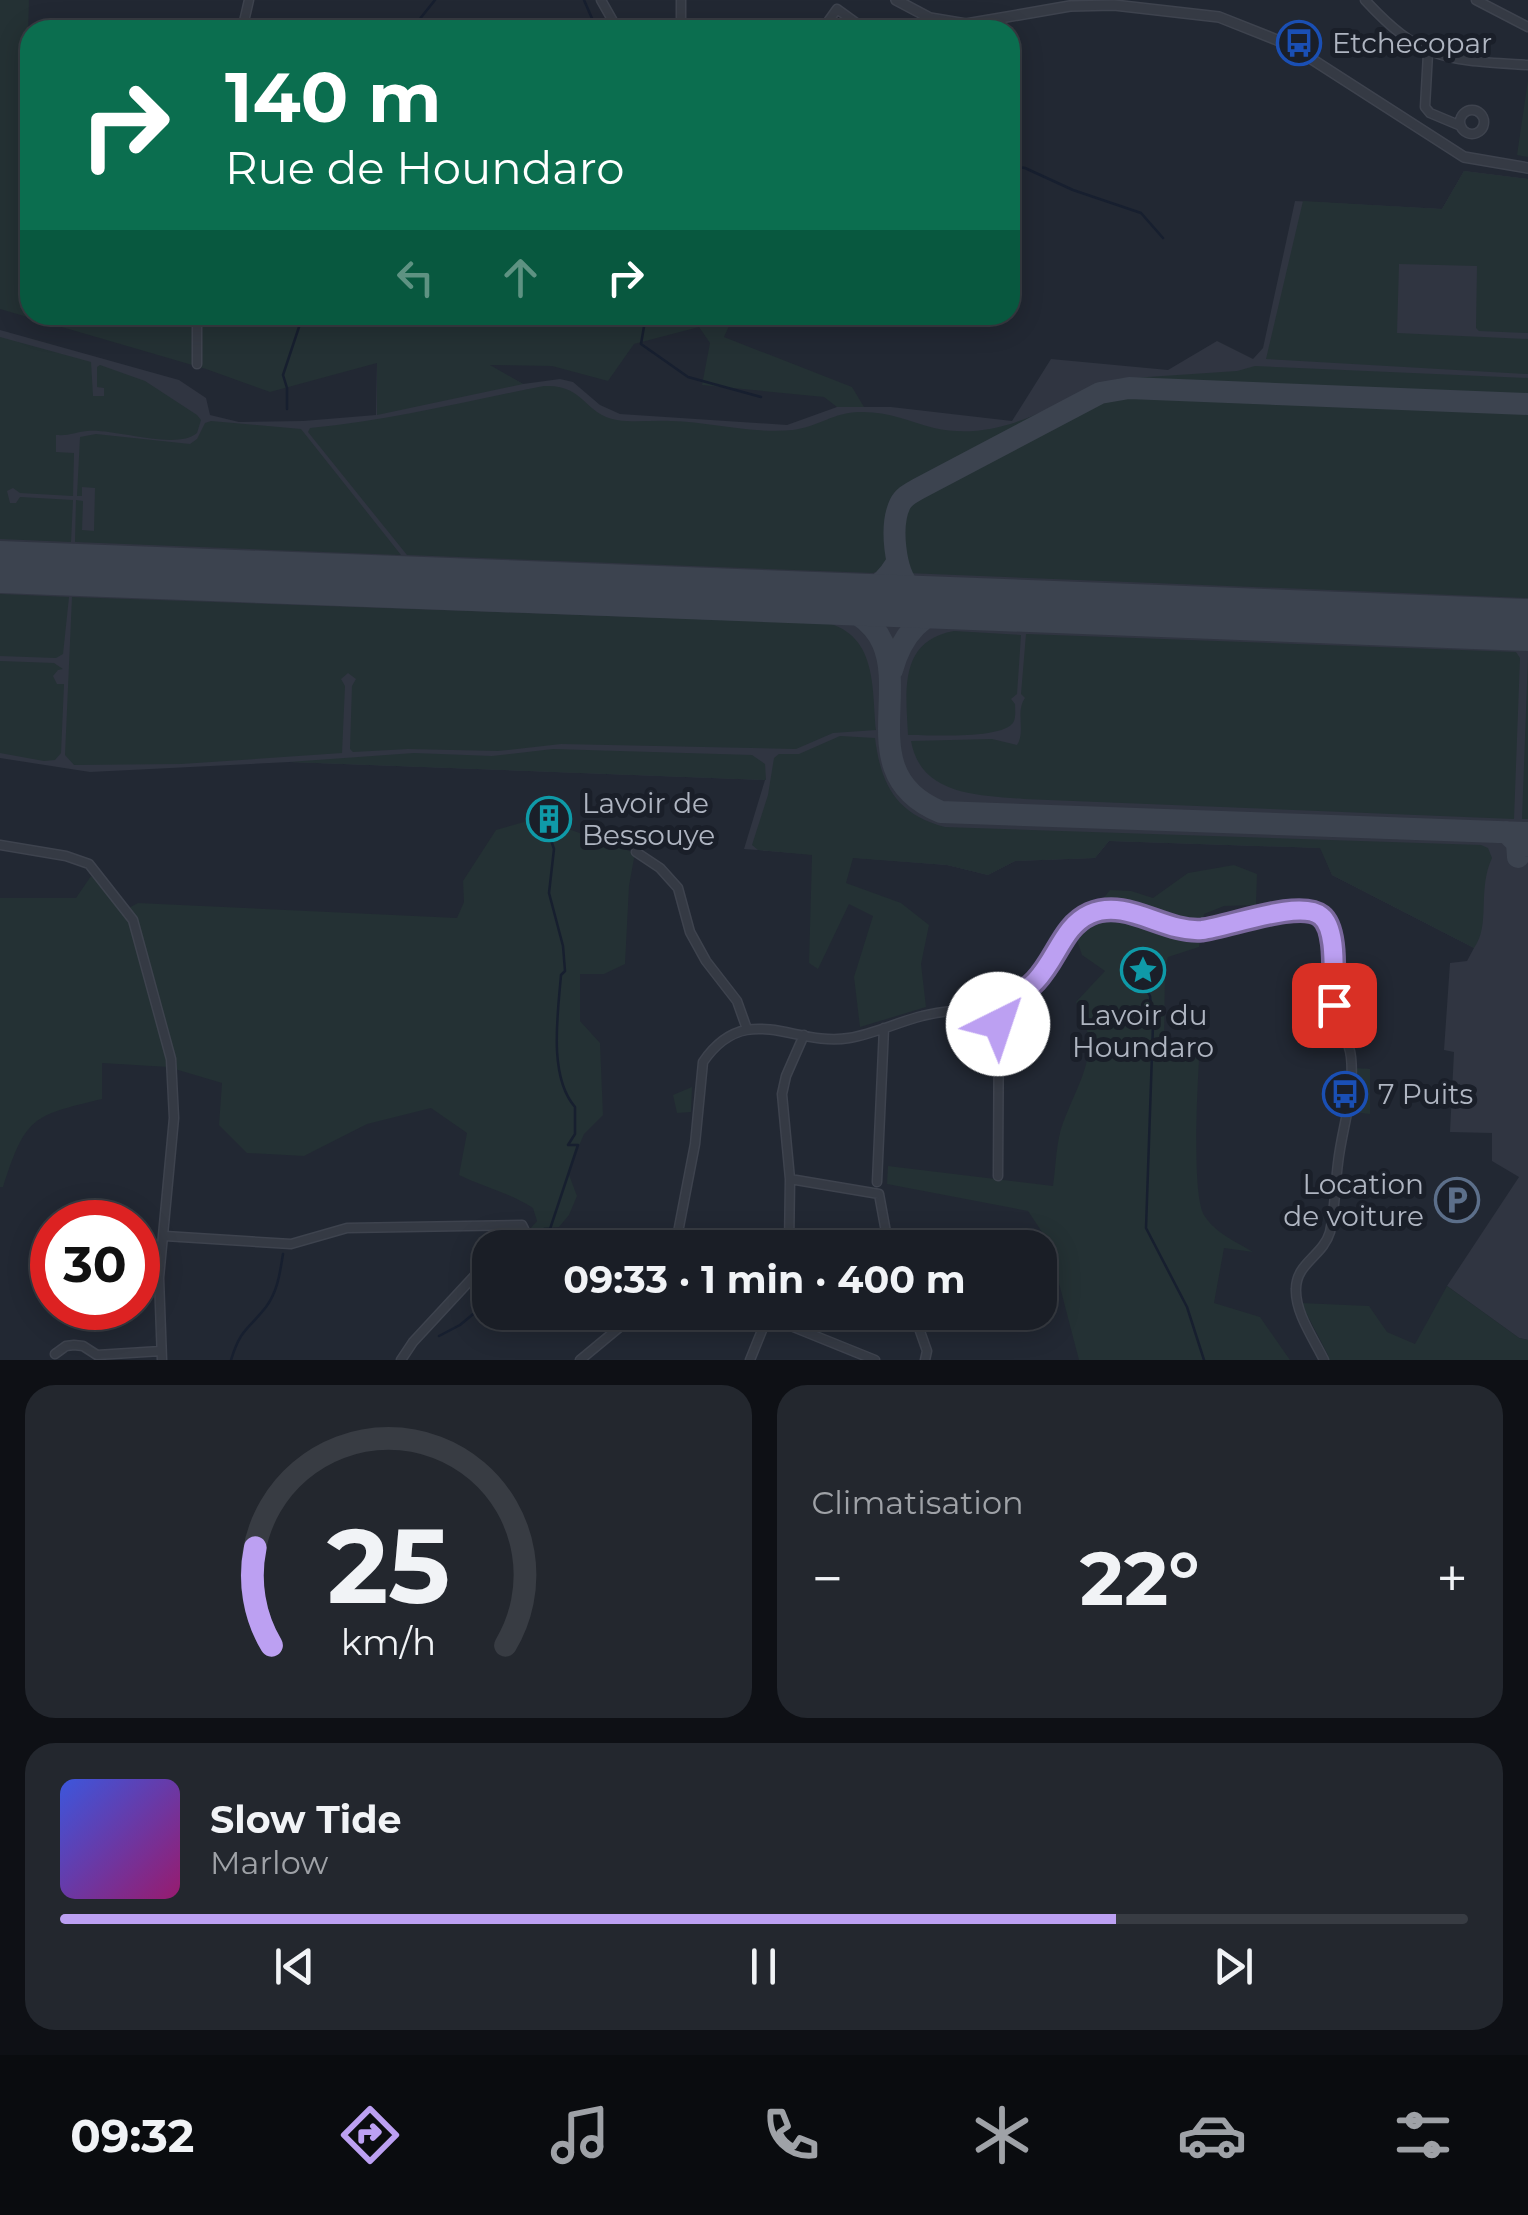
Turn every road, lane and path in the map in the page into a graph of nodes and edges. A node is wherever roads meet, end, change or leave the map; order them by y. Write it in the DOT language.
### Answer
graph roads {
  1 [pos="843,0"];
  2 [pos="896,0"];
  3 [pos="1365,0"];
  4 [pos="1476,0"];
  5 [pos="1114,2"];
  6 [pos="837,10"];
  7 [pos="930,18"];
  8 [pos="829,20"];
  9 [pos="852,20"];
  10 [pos="942,20"];
  11 [pos="989,20"];
  12 [pos="1528,27"];
  13 [pos="1428,53"];
  14 [pos="1528,65"];
  15 [pos="1461,126"];
  16 [pos="1528,168"];
  17 [pos="197,325"];
  18 [pos="197,364"];
  19 [pos="0,846"];
  20 [pos="636,852"];
  21 [pos="999,1003"];
  22 [pos="748,1028"];
  23 [pos="884,1028"];
  24 [pos="804,1035"];
  25 [pos="998,1176"];
  26 [pos="790,1180"];
  27 [pos="876,1182"];
  28 [pos="523,1230"];
  29 [pos="678,1230"];
  30 [pos="789,1230"];
  31 [pos="886,1230"];
  32 [pos="165,1236"];
  33 [pos="160,1271"];
  34 [pos="472,1278"];
  35 [pos="160,1317"];
  36 [pos="616,1330"];
  37 [pos="762,1330"];
  38 [pos="801,1330"];
  39 [pos="920,1330"];
  40 [pos="55,1354"];
  41 [pos="161,1356"];
  42 [pos="401,1360"];
  43 [pos="580,1360"];
  44 [pos="750,1360"];
  45 [pos="875,1360"];
  46 [pos="925,1360"];
  47 [pos="1324,1360"];
  1 -- 6 [label="street"];
  2 -- 7 [label="street"];
  3 -- 13 [label="street"];
  4 -- 12 [label="street"];
  5 -- 11 [label="street"];
  5 -- 16 [label="street"];
  6 -- 8 [label="street"];
  6 -- 9 [label="street"];
  7 -- 10 [label="street"];
  13 -- 14 [label="street"];
  13 -- 15 [label="street"];
  17 -- 18 [label="street"];
  19 -- 32 [label="street"];
  20 -- 22 [label="street"];
  21 -- 23 [label="street"];
  21 -- 25 [label="street"];
  21 -- 47 [label="street"];
  22 -- 24 [label="street"];
  22 -- 29 [label="street"];
  23 -- 24 [label="street"];
  23 -- 27 [label="street"];
  24 -- 26 [label="street"];
  26 -- 30 [label="street"];
  26 -- 31 [label="street"];
  28 -- 32 [label="street"];
  32 -- 33 [label="street"];
  34 -- 42 [label="street"];
  35 -- 41 [label="street"];
  36 -- 43 [label="street"];
  37 -- 44 [label="street"];
  38 -- 45 [label="street"];
  39 -- 46 [label="street"];
  40 -- 41 [label="street"];
}
